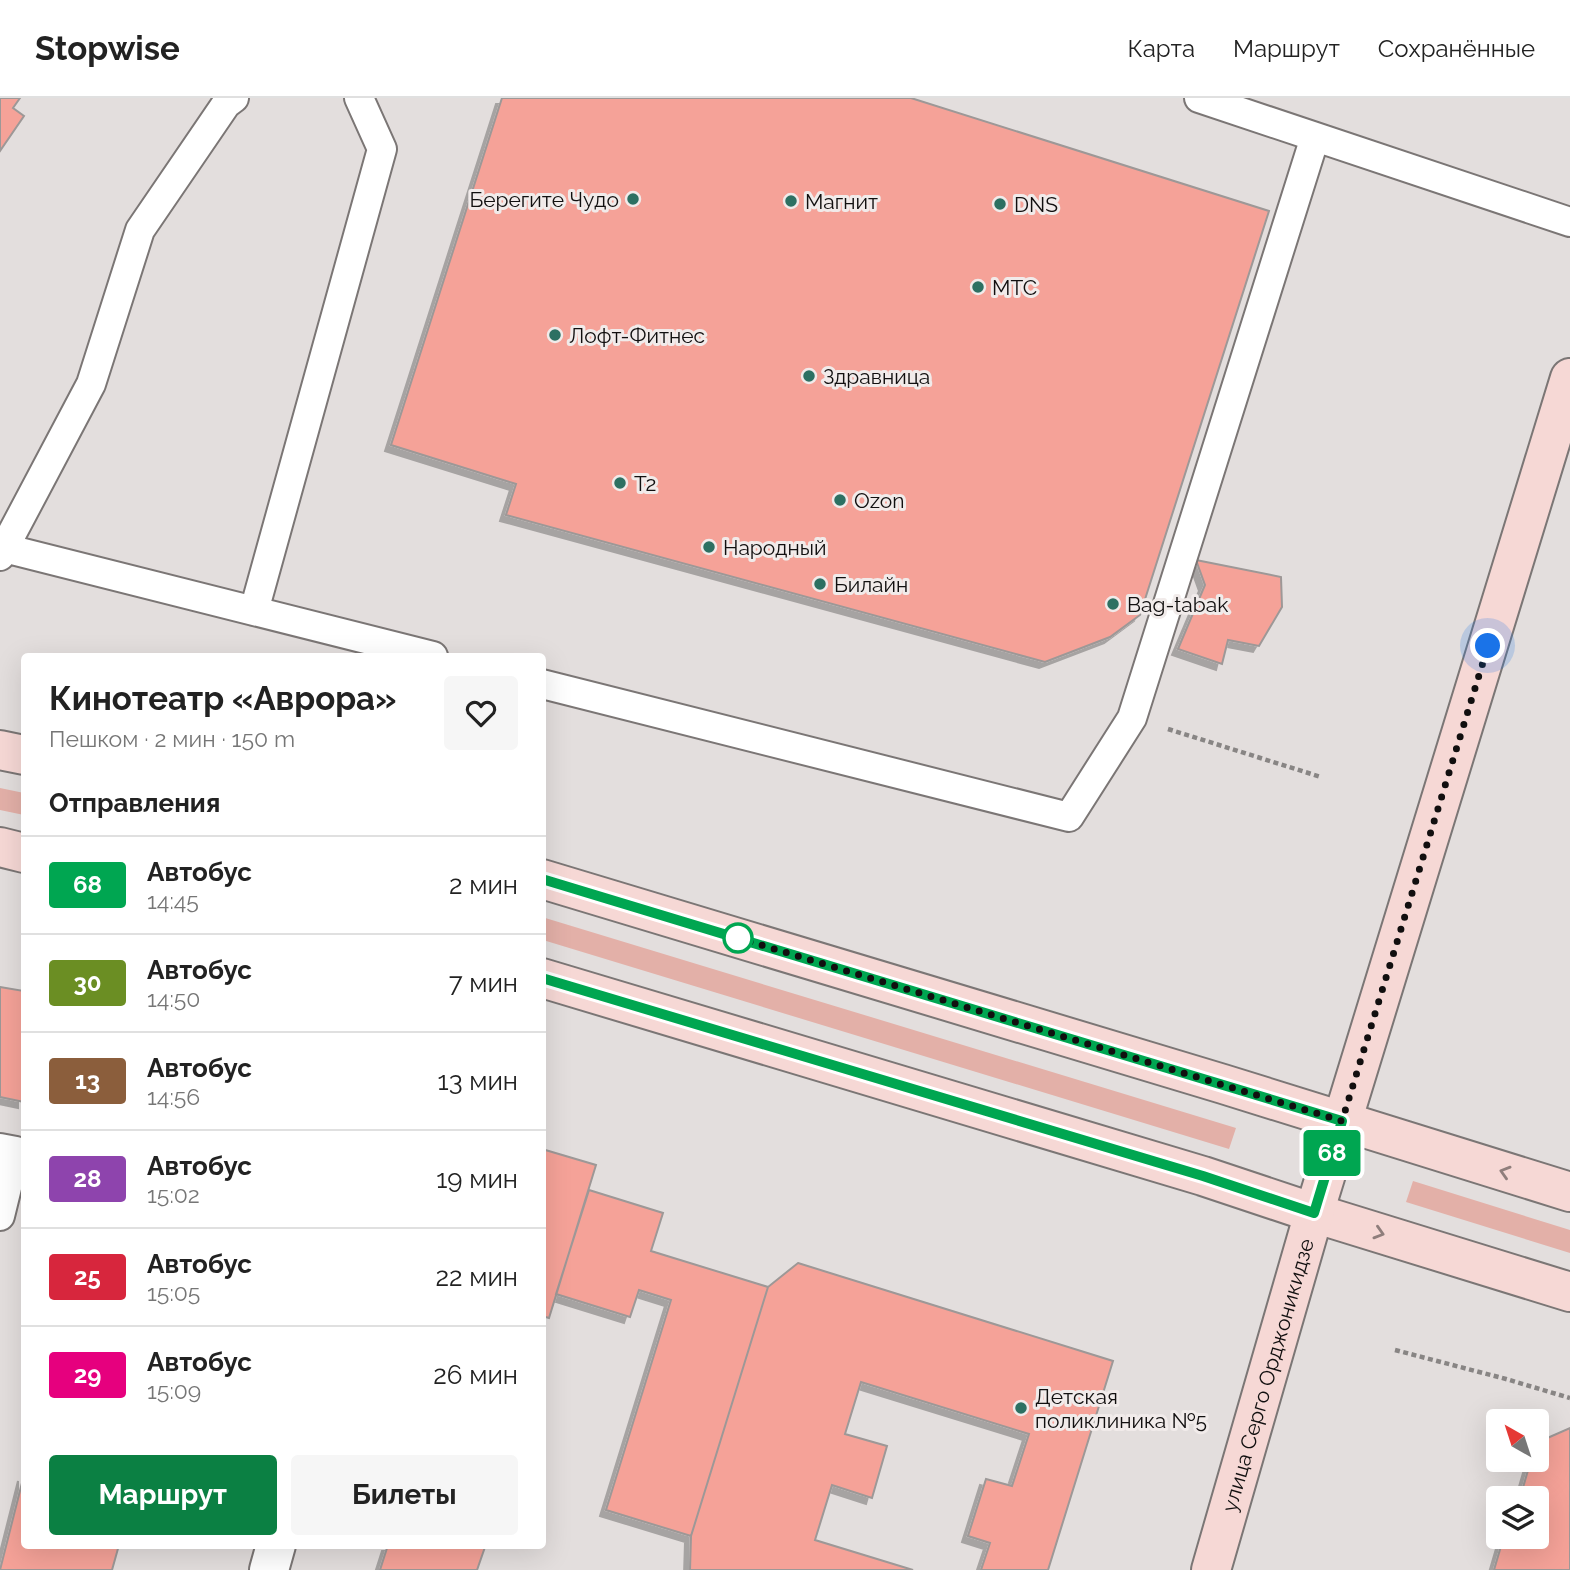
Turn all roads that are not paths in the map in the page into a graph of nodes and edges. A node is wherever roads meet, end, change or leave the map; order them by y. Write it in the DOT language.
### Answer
graph roads {
  1 [pos="234,98"];
  2 [pos="359,98"];
  3 [pos="1205,99"];
  4 [pos="1315,137"];
  5 [pos="1570,222"];
  6 [pos="1567,397"];
  7 [pos="2,552"];
  8 [pos="254,611"];
  9 [pos="421,653"];
  10 [pos="546,685"];
  11 [pos="0,750"];
  12 [pos="21,754"];
  13 [pos="0,848"];
  14 [pos="21,852"];
  15 [pos="546,880"];
  16 [pos="546,979"];
  17 [pos="1342,1121"];
  18 [pos="0,1148"];
  19 [pos="1570,1192"];
  20 [pos="1314,1213"];
  21 [pos="0,1216"];
  22 [pos="1570,1292"];
  23 [pos="275,1549"];
  24 [pos="269,1570"];
  25 [pos="1211,1570"];
  1 -- 7 [label="lane"];
  2 -- 8 [label="lane"];
  3 -- 4 [label="lane"];
  4 -- 5 [label="lane"];
  4 -- 10 [label="lane"];
  6 -- 17 [label="main road, улица Серго Орджоникидзе"];
  7 -- 8 [label="lane"];
  8 -- 9 [label="lane"];
  11 -- 12 [label="main road"];
  13 -- 14 [label="main road"];
  15 -- 17 [label="main road"];
  16 -- 20 [label="main road"];
  19 -- 17 [label="main road, one-way"];
  17 -- 20 [label="main road, улица Серго Орджоникидзе"];
  18 -- 21 [label="lane"];
  20 -- 22 [label="main road, one-way"];
  20 -- 25 [label="main road, улица Серго Орджоникидзе"];
  23 -- 24 [label="street"];
}
